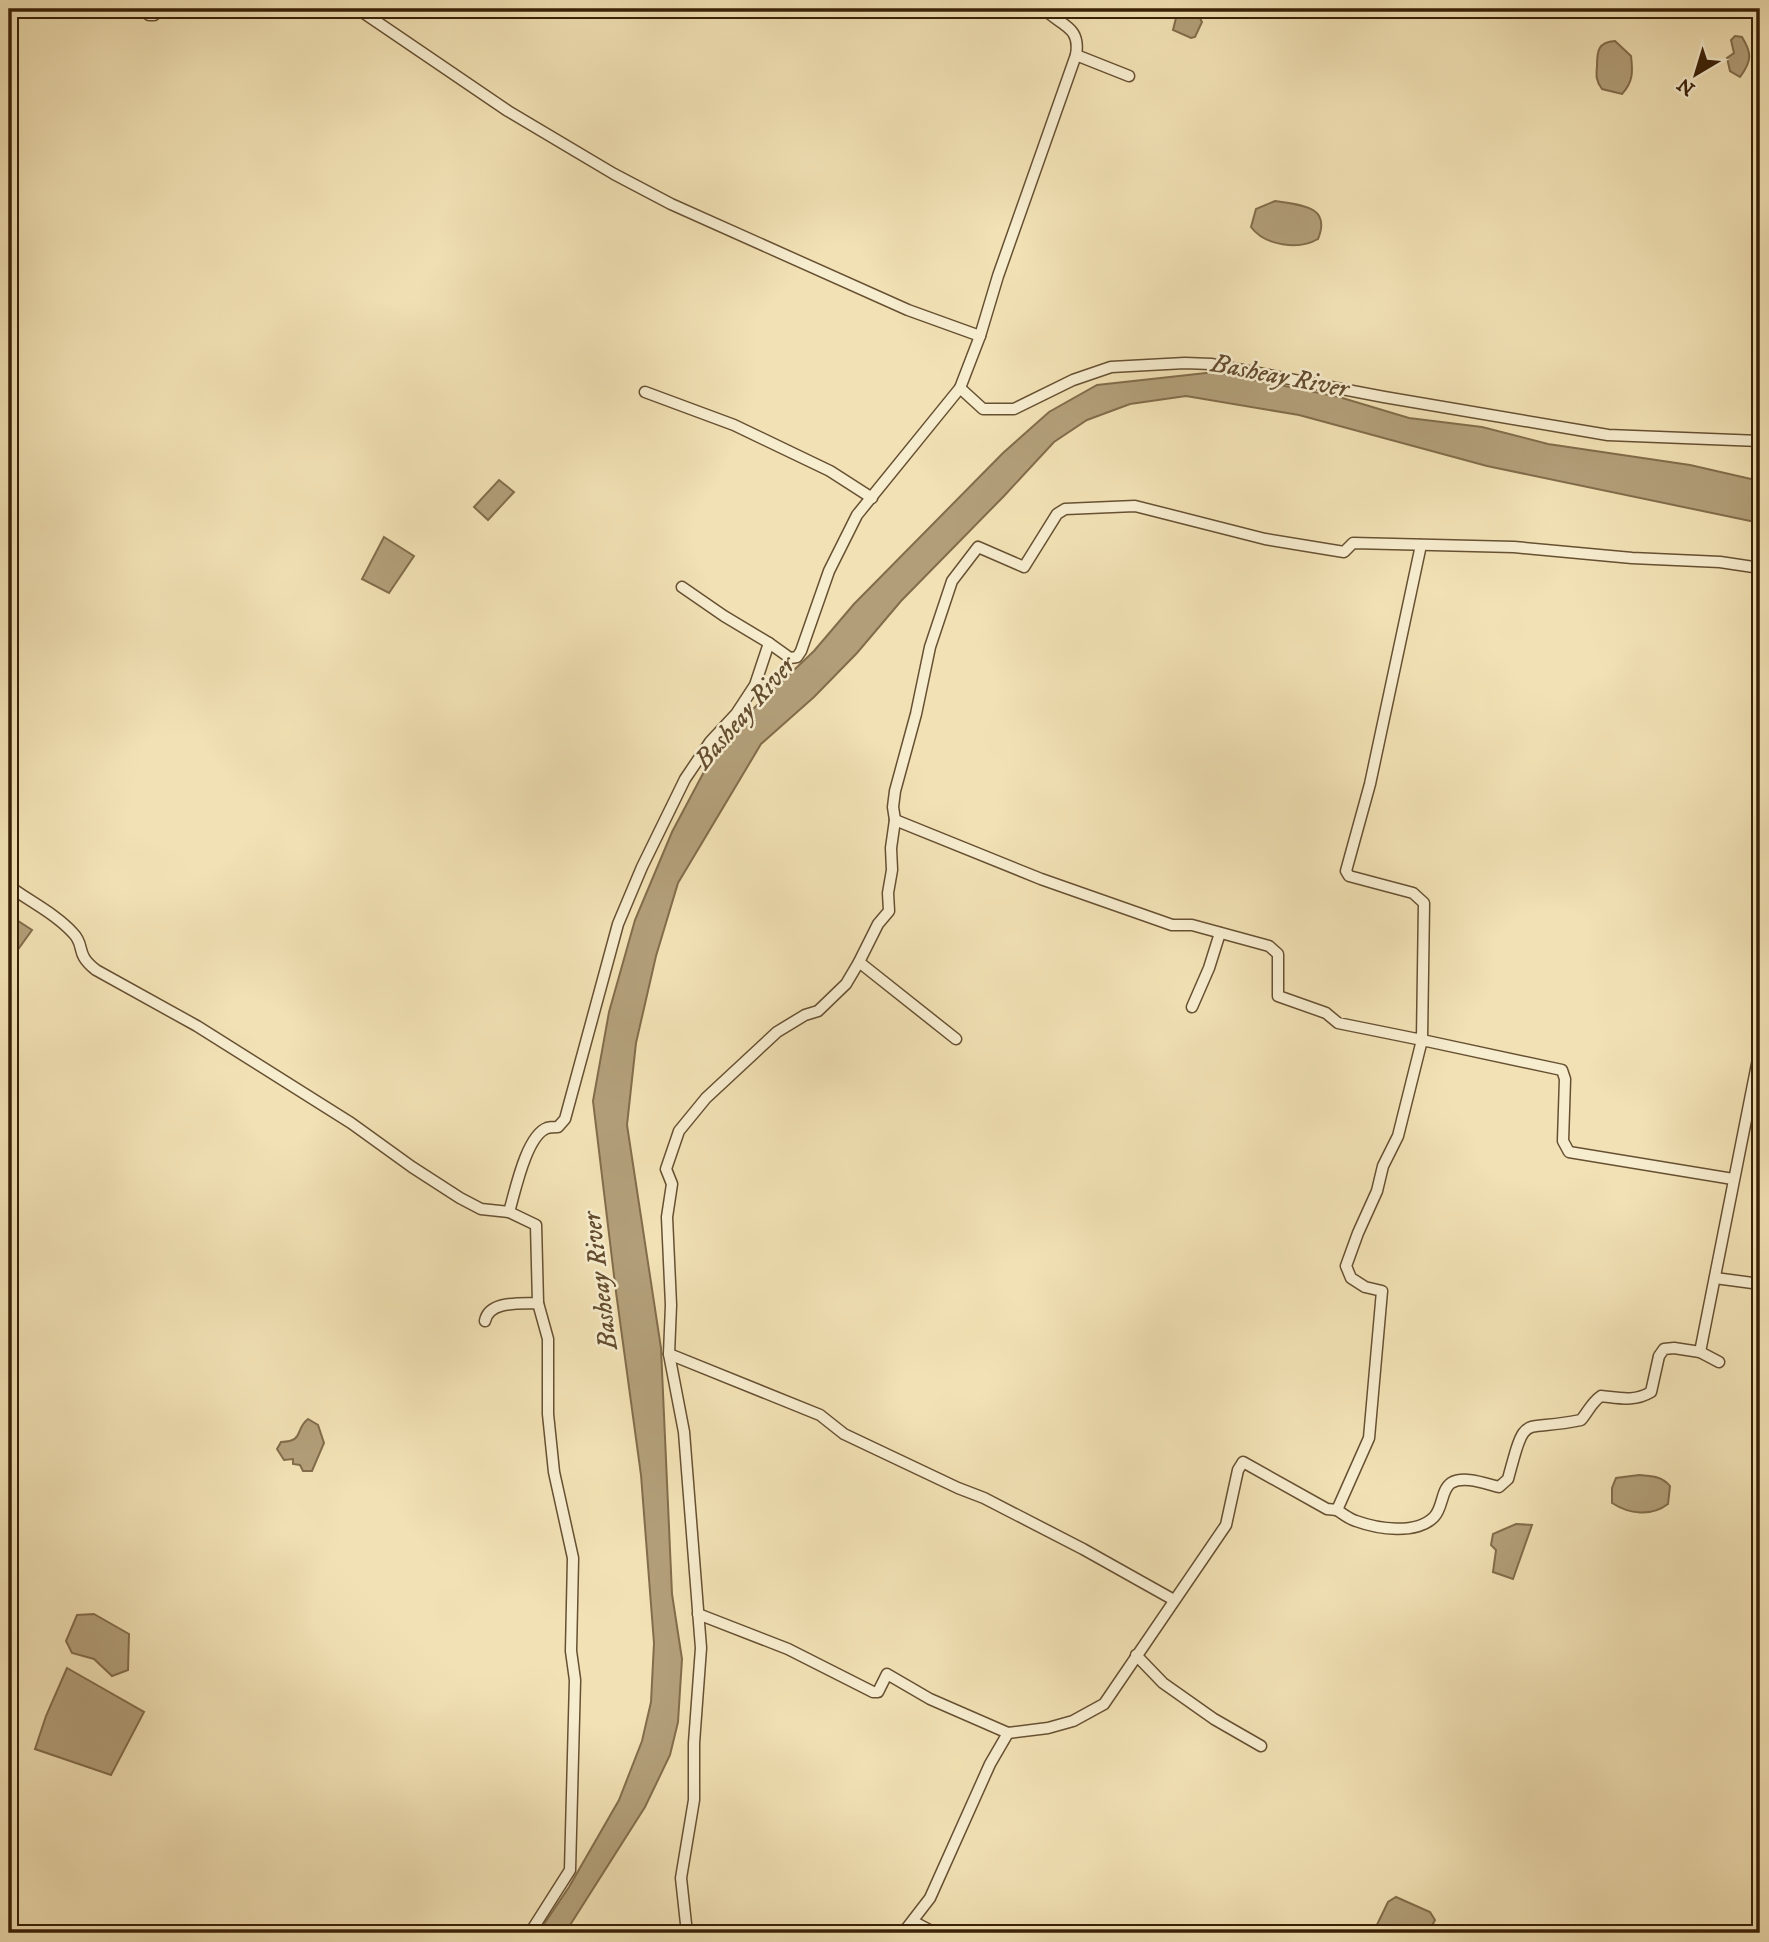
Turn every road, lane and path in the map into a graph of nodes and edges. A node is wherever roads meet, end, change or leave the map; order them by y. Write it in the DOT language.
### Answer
graph roads {
  1 [pos="144,9"];
  2 [pos="161,9"];
  3 [pos="358,9"];
  4 [pos="1044,9"];
  5 [pos="1076,55"];
  6 [pos="1129,76"];
  7 [pos="980,336"];
  8 [pos="960,388"];
  9 [pos="645,392"];
  10 [pos="1760,441"];
  11 [pos="872,498"];
  12 [pos="1421,545"];
  13 [pos="1760,568"];
  14 [pos="682,587"];
  15 [pos="769,643"];
  16 [pos="895,820"];
  17 [pos="9,886"];
  18 [pos="1220,933"];
  19 [pos="859,962"];
  20 [pos="1192,1007"];
  21 [pos="956,1039"];
  22 [pos="1422,1040"];
  23 [pos="1760,1049"];
  24 [pos="1733,1180"];
  25 [pos="509,1212"];
  26 [pos="1715,1278"];
  27 [pos="1760,1284"];
  28 [pos="538,1303"];
  29 [pos="485,1321"];
  30 [pos="1700,1352"];
  31 [pos="668,1354"];
  32 [pos="1719,1362"];
  33 [pos="1337,1510"];
  34 [pos="1174,1600"];
  35 [pos="698,1614"];
  36 [pos="1136,1655"];
  37 [pos="1008,1734"];
  38 [pos="1261,1746"];
  39 [pos="914,1922"];
  40 [pos="530,1933"];
  41 [pos="688,1933"];
  42 [pos="904,1933"];
  43 [pos="935,1933"];
  1 -- 2 [label="street"];
  3 -- 7 [label="street"];
  4 -- 5 [label="street"];
  5 -- 6 [label="street"];
  5 -- 7 [label="street"];
  7 -- 8 [label="street"];
  8 -- 10 [label="street"];
  8 -- 11 [label="street"];
  9 -- 11 [label="street"];
  11 -- 15 [label="street"];
  12 -- 13 [label="street"];
  12 -- 16 [label="street"];
  12 -- 22 [label="street"];
  14 -- 15 [label="street"];
  15 -- 25 [label="street"];
  16 -- 18 [label="street"];
  16 -- 19 [label="street"];
  17 -- 25 [label="street"];
  18 -- 20 [label="street"];
  18 -- 22 [label="street"];
  19 -- 21 [label="street"];
  19 -- 31 [label="street"];
  22 -- 24 [label="street"];
  22 -- 33 [label="street"];
  23 -- 24 [label="street"];
  24 -- 26 [label="street"];
  25 -- 28 [label="street"];
  26 -- 27 [label="street"];
  26 -- 30 [label="street"];
  28 -- 29 [label="street"];
  28 -- 40 [label="street"];
  30 -- 32 [label="street"];
  30 -- 33 [label="street"];
  31 -- 34 [label="street"];
  31 -- 35 [label="street"];
  33 -- 34 [label="street"];
  34 -- 36 [label="street"];
  35 -- 37 [label="street"];
  35 -- 41 [label="street"];
  36 -- 37 [label="street"];
  36 -- 38 [label="street"];
  37 -- 39 [label="street"];
  39 -- 42 [label="street"];
  39 -- 43 [label="street"];
}
